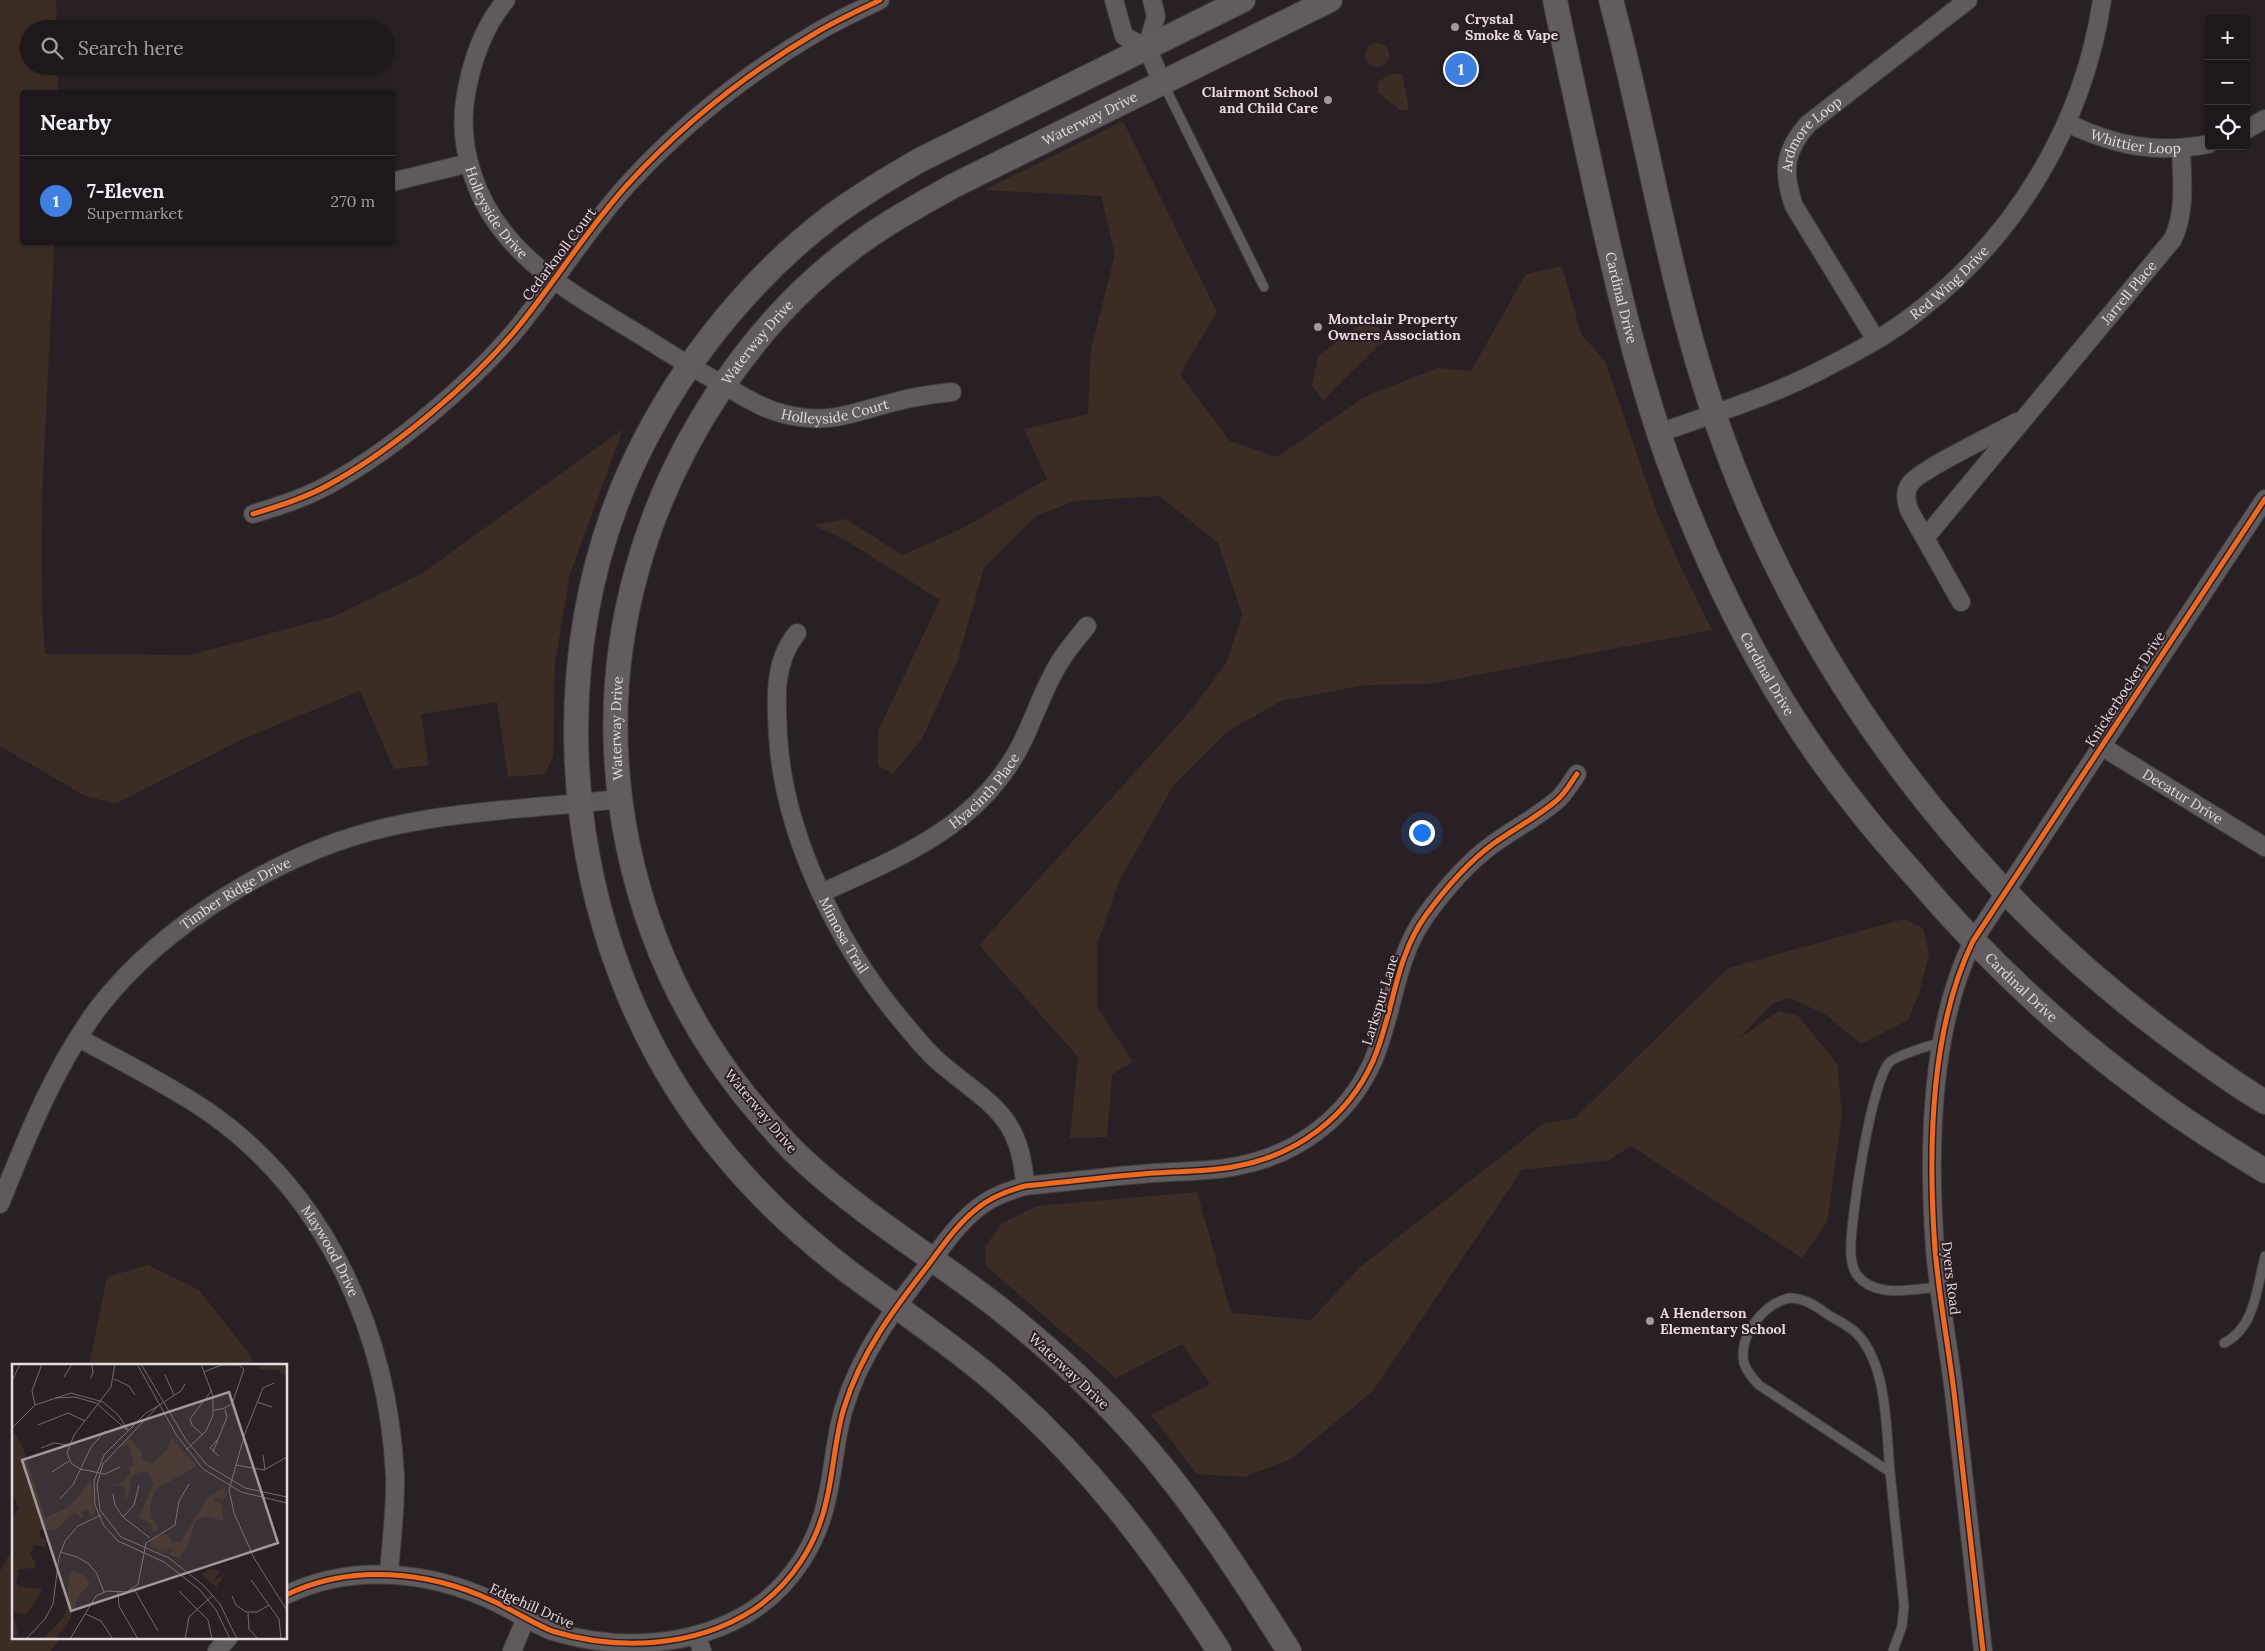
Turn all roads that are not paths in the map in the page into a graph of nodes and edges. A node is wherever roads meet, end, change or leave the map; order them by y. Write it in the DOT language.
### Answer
graph roads {
  1 [pos="880,0"];
  2 [pos="1114,0"];
  3 [pos="1152,0"];
  4 [pos="1243,0"];
  5 [pos="1330,0"];
  6 [pos="1555,0"];
  7 [pos="1611,0"];
  8 [pos="1968,0"];
  9 [pos="2102,0"];
  10 [pos="500,2"];
  11 [pos="1147,48"];
  12 [pos="1162,82"];
  13 [pos="2265,118"];
  14 [pos="2067,123"];
  15 [pos="2250,127"];
  16 [pos="2205,145"];
  17 [pos="2181,149"];
  18 [pos="469,164"];
  19 [pos="395,181"];
  20 [pos="552,280"];
  21 [pos="1264,288"];
  22 [pos="1876,340"];
  23 [pos="690,366"];
  24 [pos="724,385"];
  25 [pos="952,392"];
  26 [pos="1714,414"];
  27 [pos="2026,418"];
  28 [pos="1659,433"];
  29 [pos="2265,498"];
  30 [pos="253,514"];
  31 [pos="1924,538"];
  32 [pos="1961,602"];
  33 [pos="1087,626"];
  34 [pos="796,634"];
  35 [pos="2101,746"];
  36 [pos="1577,774"];
  37 [pos="619,799"];
  38 [pos="581,804"];
  39 [pos="2265,847"];
  40 [pos="2005,892"];
  41 [pos="821,893"];
  42 [pos="1973,941"];
  43 [pos="79,1038"];
  44 [pos="1941,1042"];
  45 [pos="2265,1102"];
  46 [pos="2265,1171"];
  47 [pos="1025,1186"];
  48 [pos="0,1204"];
  49 [pos="2265,1256"];
  50 [pos="932,1259"];
  51 [pos="1939,1287"];
  52 [pos="896,1306"];
  53 [pos="2224,1343"];
  54 [pos="1890,1472"];
  55 [pos="389,1574"];
  56 [pos="288,1594"];
  57 [pos="526,1618"];
  58 [pos="228,1638"];
  59 [pos="699,1644"];
  60 [pos="217,1651"];
  61 [pos="512,1651"];
  62 [pos="1219,1651"];
  63 [pos="1289,1651"];
  64 [pos="1893,1651"];
  65 [pos="1983,1651"];
  1 -- 20 [label="street, Cedarknoll Court"];
  2 -- 11 [label="street"];
  3 -- 11 [label="street"];
  4 -- 11 [label="main road"];
  5 -- 12 [label="main road, Waterway Drive"];
  6 -- 28 [label="main road, Cardinal Drive"];
  7 -- 26 [label="main road"];
  8 -- 22 [label="street, Ardmore Loop"];
  9 -- 14 [label="street, Red Wing Drive"];
  10 -- 18 [label="street, Holleyside Drive"];
  11 -- 12 [label="street"];
  11 -- 23 [label="main road"];
  12 -- 21 [label="lane"];
  12 -- 24 [label="main road, Waterway Drive"];
  13 -- 15 [label="street"];
  14 -- 17 [label="street, Whittier Loop"];
  14 -- 22 [label="street, Red Wing Drive"];
  16 -- 17 [label="street, Whittier Loop"];
  17 -- 27 [label="street, Jarrell Place"];
  18 -- 19 [label="street"];
  18 -- 20 [label="street, Holleyside Drive"];
  20 -- 23 [label="street, Holleyside Drive"];
  20 -- 30 [label="street, Cedarknoll Court"];
  22 -- 26 [label="street, Red Wing Drive"];
  23 -- 24 [label="street, Holleyside Drive"];
  23 -- 38 [label="main road"];
  24 -- 25 [label="street, Holleyside Court"];
  24 -- 37 [label="main road, Waterway Drive"];
  26 -- 28 [label="street, Red Wing Drive"];
  26 -- 40 [label="main road"];
  27 -- 31 [label="street, Jarrell Place"];
  27 -- 31 [label="street, Jarrell Place"];
  28 -- 42 [label="main road, Cardinal Drive"];
  29 -- 35 [label="street, Knickerbocker Drive"];
  31 -- 32 [label="street, Jarrell Place"];
  33 -- 41 [label="street, Hyacinth Place"];
  34 -- 41 [label="street, Mimosa Trail"];
  35 -- 39 [label="street, Decatur Drive"];
  35 -- 40 [label="street, Knickerbocker Drive"];
  36 -- 47 [label="street, Larkspur Lane"];
  37 -- 38 [label="street, Timber Ridge Drive"];
  37 -- 50 [label="main road, Waterway Drive"];
  38 -- 43 [label="street, Timber Ridge Drive"];
  38 -- 52 [label="main road"];
  40 -- 42 [label="street, Dyers Road"];
  40 -- 45 [label="main road"];
  41 -- 47 [label="street, Mimosa Trail"];
  42 -- 44 [label="street, Dyers Road"];
  42 -- 46 [label="main road, Cardinal Drive"];
  43 -- 48 [label="street, Timber Ridge Drive"];
  43 -- 55 [label="street, Maywood Drive"];
  44 -- 51 [label="street, Dyers Road"];
  44 -- 51 [label="lane"];
  47 -- 50 [label="street, Larkspur Lane"];
  49 -- 53 [label="lane"];
  50 -- 52 [label="street, Edgehill Drive"];
  50 -- 63 [label="main road, Waterway Drive"];
  51 -- 65 [label="street, Dyers Road"];
  52 -- 59 [label="street, Edgehill Drive"];
  52 -- 62 [label="main road"];
  54 -- 54 [label="lane"];
  54 -- 64 [label="lane"];
  55 -- 56 [label="street, Edgehill Drive"];
  55 -- 57 [label="street, Edgehill Drive"];
  57 -- 59 [label="street, Edgehill Drive"];
  57 -- 61 [label="street"];
  58 -- 60 [label="street"];
}
